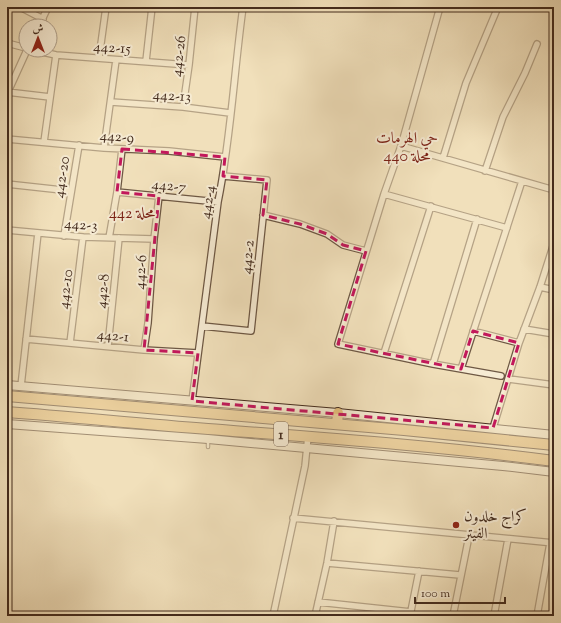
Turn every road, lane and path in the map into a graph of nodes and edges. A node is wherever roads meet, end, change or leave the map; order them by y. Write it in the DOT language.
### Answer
graph roads {
  1 [pos="20,7"];
  2 [pos="48,7"];
  3 [pos="106,7"];
  4 [pos="152,7"];
  5 [pos="195,7"];
  6 [pos="243,7"];
  7 [pos="440,7"];
  8 [pos="498,7"];
  9 [pos="41,18"];
  10 [pos="43,18"];
  11 [pos="7,43"];
  12 [pos="537,44"];
  13 [pos="18,46"];
  14 [pos="58,55"];
  15 [pos="23,58"];
  16 [pos="56,58"];
  17 [pos="99,58"];
  18 [pos="116,60"];
  19 [pos="146,61"];
  20 [pos="189,65"];
  21 [pos="7,93"];
  22 [pos="50,97"];
  23 [pos="111,102"];
  24 [pos="183,107"];
  25 [pos="230,113"];
  26 [pos="7,140"];
  27 [pos="44,142"];
  28 [pos="79,145"];
  29 [pos="401,146"];
  30 [pos="104,148"];
  31 [pos="122,150"];
  32 [pos="225,157"];
  33 [pos="443,158"];
  34 [pos="485,171"];
  35 [pos="223,176"];
  36 [pos="522,181"];
  37 [pos="7,184"];
  38 [pos="554,190"];
  39 [pos="71,191"];
  40 [pos="117,192"];
  41 [pos="384,194"];
  42 [pos="159,196"];
  43 [pos="218,202"];
  44 [pos="430,206"];
  45 [pos="263,215"];
  46 [pos="477,219"];
  47 [pos="506,228"];
  48 [pos="7,230"];
  49 [pos="38,233"];
  50 [pos="64,236"];
  51 [pos="83,237"];
  52 [pos="109,238"];
  53 [pos="119,238"];
  54 [pos="154,239"];
  55 [pos="554,243"];
  56 [pos="366,251"];
  57 [pos="540,287"];
  58 [pos="554,290"];
  59 [pos="202,326"];
  60 [pos="524,329"];
  61 [pos="473,331"];
  62 [pos="554,334"];
  63 [pos="26,339"];
  64 [pos="70,343"];
  65 [pos="519,343"];
  66 [pos="108,346"];
  67 [pos="144,350"];
  68 [pos="198,353"];
  69 [pos="384,353"];
  70 [pos="433,364"];
  71 [pos="461,369"];
  72 [pos="501,376"];
  73 [pos="509,379"];
  74 [pos="7,385"];
  75 [pos="554,385"];
  76 [pos="21,386"];
  77 [pos="7,396"];
  78 [pos="192,401"];
  79 [pos="7,412"];
  80 [pos="338,413"];
  81 [pos="7,424"];
  82 [pos="337,424"];
  83 [pos="404,425"];
  84 [pos="493,428"];
  85 [pos="554,435"];
  86 [pos="308,436"];
  87 [pos="507,440"];
  88 [pos="554,445"];
  89 [pos="307,448"];
  90 [pos="504,454"];
  91 [pos="554,461"];
  92 [pos="554,472"];
  93 [pos="293,518"];
  94 [pos="334,521"];
  95 [pos="469,536"];
  96 [pos="508,539"];
  97 [pos="552,543"];
  98 [pos="327,563"];
  99 [pos="420,571"];
  100 [pos="460,575"];
  101 [pos="318,602"];
  102 [pos="411,614"];
  103 [pos="273,616"];
  104 [pos="316,616"];
  105 [pos="453,616"];
  106 [pos="494,616"];
  107 [pos="537,616"];
  1 -- 9 [label="street"];
  2 -- 10 [label="street"];
  3 -- 17 [label="street"];
  4 -- 19 [label="street"];
  5 -- 20 [label="street, 442-26"];
  6 -- 25 [label="street, 442-4"];
  7 -- 29 [label="street"];
  8 -- 33 [label="street"];
  11 -- 13 [label="street"];
  12 -- 34 [label="street"];
  14 -- 17 [label="street, 442-15"];
  15 -- 21 [label="street"];
  16 -- 22 [label="street"];
  17 -- 18 [label="street, 442-15"];
  18 -- 19 [label="street, 442-15"];
  18 -- 23 [label="street"];
  19 -- 20 [label="street, 442-15"];
  20 -- 24 [label="street, 442-26"];
  21 -- 22 [label="street"];
  22 -- 27 [label="street"];
  23 -- 24 [label="street, 442-13"];
  23 -- 30 [label="street"];
  24 -- 25 [label="street, 442-13"];
  25 -- 32 [label="street, 442-4"];
  26 -- 27 [label="street, 442-9"];
  27 -- 28 [label="street, 442-9"];
  28 -- 30 [label="street, 442-9"];
  28 -- 39 [label="street, 442-20"];
  29 -- 33 [label="street"];
  29 -- 41 [label="street"];
  30 -- 31 [label="street, 442-9"];
  31 -- 32 [label="street, 442-9"];
  31 -- 40 [label="street"];
  32 -- 35 [label="street, 442-4"];
  33 -- 34 [label="street"];
  34 -- 36 [label="street"];
  35 -- 43 [label="street, 442-4"];
  35 -- 45 [label="street, 442-2"];
  36 -- 38 [label="street"];
  36 -- 47 [label="street"];
  37 -- 39 [label="street"];
  39 -- 50 [label="street, 442-20"];
  40 -- 42 [label="street, 442-7"];
  40 -- 52 [label="street"];
  41 -- 44 [label="street"];
  41 -- 56 [label="street"];
  42 -- 43 [label="street, 442-7"];
  42 -- 54 [label="street, 442-6"];
  43 -- 59 [label="street, 442-4"];
  44 -- 46 [label="street"];
  44 -- 69 [label="street"];
  45 -- 56 [label="street"];
  45 -- 59 [label="street, 442-2"];
  46 -- 47 [label="street"];
  46 -- 70 [label="street"];
  47 -- 61 [label="street"];
  48 -- 49 [label="street, 442-3"];
  49 -- 50 [label="street, 442-3"];
  49 -- 63 [label="street"];
  50 -- 51 [label="street, 442-3"];
  51 -- 52 [label="street, 442-3"];
  51 -- 64 [label="street, 442-10"];
  52 -- 53 [label="street, 442-3"];
  53 -- 54 [label="street, 442-3"];
  53 -- 66 [label="street, 442-8"];
  54 -- 67 [label="street, 442-6"];
  55 -- 57 [label="street"];
  56 -- 69 [label="street"];
  57 -- 58 [label="street"];
  57 -- 60 [label="street"];
  59 -- 68 [label="street, 442-4"];
  60 -- 62 [label="street"];
  60 -- 65 [label="street"];
  61 -- 65 [label="street"];
  61 -- 71 [label="street"];
  63 -- 64 [label="street, 442-1"];
  63 -- 76 [label="street"];
  64 -- 66 [label="street, 442-1"];
  65 -- 73 [label="street"];
  66 -- 67 [label="street, 442-1"];
  67 -- 68 [label="street, 442-1"];
  68 -- 78 [label="street, 442-4"];
  69 -- 70 [label="street"];
  70 -- 71 [label="street"];
  71 -- 72 [label="street"];
  73 -- 75 [label="street"];
  73 -- 84 [label="street"];
  74 -- 76 [label="main road"];
  76 -- 78 [label="main road"];
  77 -- 82 [label="highway, 1"];
  78 -- 80 [label="main road"];
  79 -- 86 [label="highway, 1"];
  80 -- 82 [label="highway"];
  80 -- 83 [label="main road"];
  81 -- 89 [label="main road"];
  82 -- 83 [label="highway, 1"];
  83 -- 84 [label="main road"];
  83 -- 87 [label="highway, 1"];
  84 -- 85 [label="main road"];
  86 -- 89 [label="street"];
  86 -- 90 [label="highway, 1"];
  87 -- 88 [label="highway, 1"];
  87 -- 90 [label="highway"];
  89 -- 92 [label="main road"];
  89 -- 93 [label="street"];
  90 -- 91 [label="highway, 1"];
  93 -- 94 [label="street"];
  93 -- 103 [label="street"];
  94 -- 95 [label="street"];
  94 -- 98 [label="street"];
  95 -- 96 [label="street"];
  95 -- 100 [label="street"];
  96 -- 97 [label="street"];
  96 -- 106 [label="street"];
  97 -- 107 [label="street"];
  98 -- 99 [label="street"];
  98 -- 101 [label="street"];
  99 -- 100 [label="street"];
  99 -- 102 [label="street"];
  100 -- 105 [label="street"];
  101 -- 102 [label="street"];
  101 -- 104 [label="street"];
}
